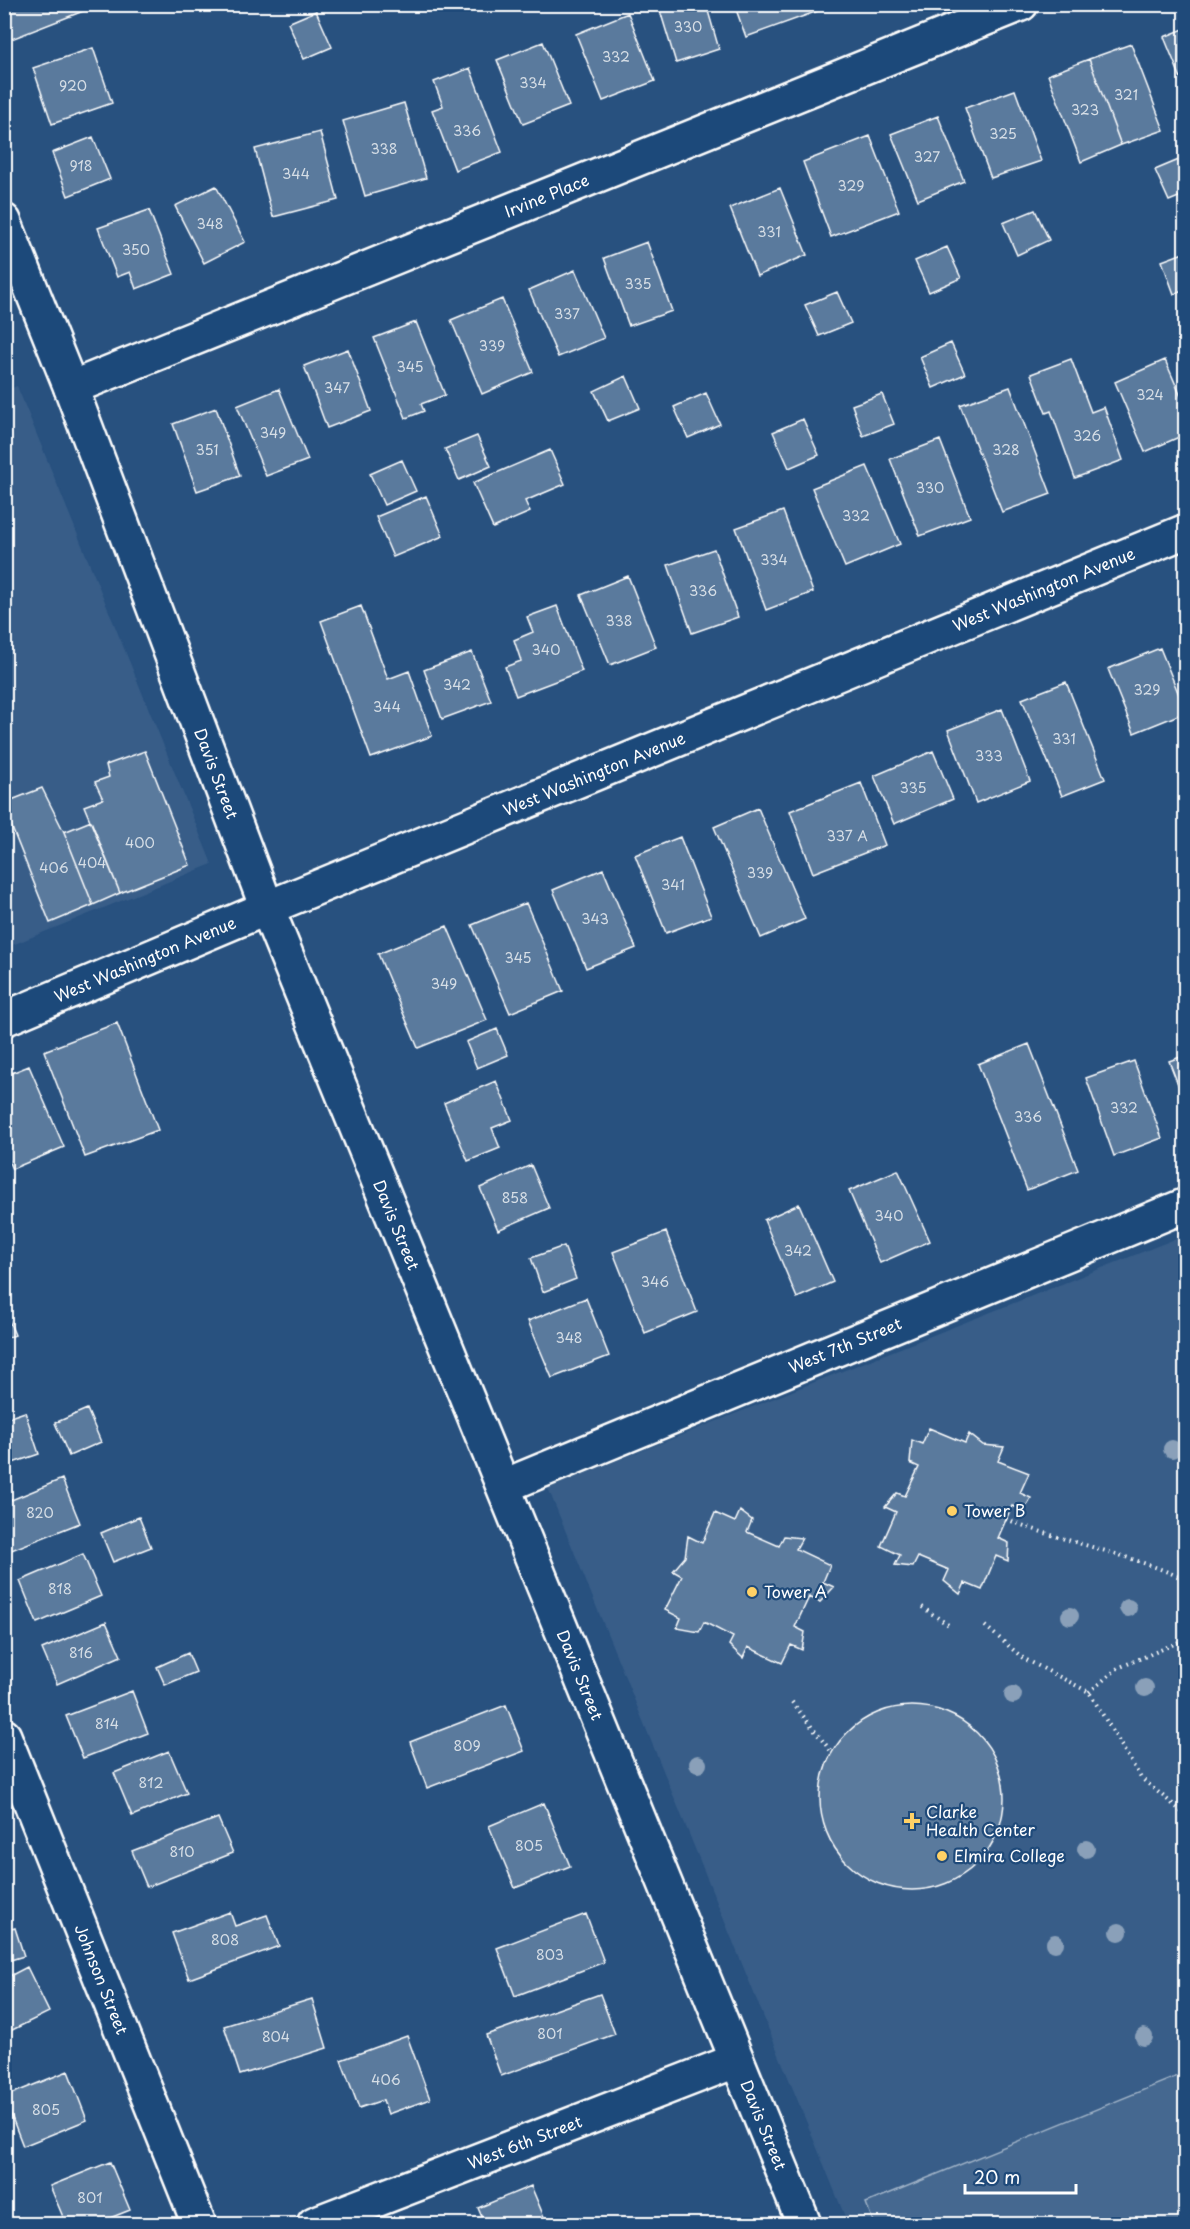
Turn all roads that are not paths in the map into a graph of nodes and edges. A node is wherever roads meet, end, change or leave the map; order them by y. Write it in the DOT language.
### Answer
graph roads {
  1 [pos="1021,4"];
  2 [pos="4,221"];
  3 [pos="71,388"];
  4 [pos="1185,531"];
  5 [pos="267,908"];
  6 [pos="4,1019"];
  7 [pos="1185,1205"];
  8 [pos="504,1486"];
  9 [pos="4,1736"];
  10 [pos="735,2061"];
  11 [pos="199,2224"];
  12 [pos="314,2224"];
  13 [pos="804,2224"];
  1 -- 3 [label="street, Irvine Place"];
  2 -- 3 [label="street, Davis Street"];
  3 -- 5 [label="street, Davis Street"];
  4 -- 5 [label="street, West Washington Avenue"];
  5 -- 6 [label="street, West Washington Avenue"];
  5 -- 8 [label="street, Davis Street"];
  7 -- 8 [label="street, West 7th Street"];
  8 -- 10 [label="street, Davis Street"];
  9 -- 11 [label="street, Johnson Street"];
  10 -- 12 [label="street, West 6th Street"];
  10 -- 13 [label="street, Davis Street"];
}
